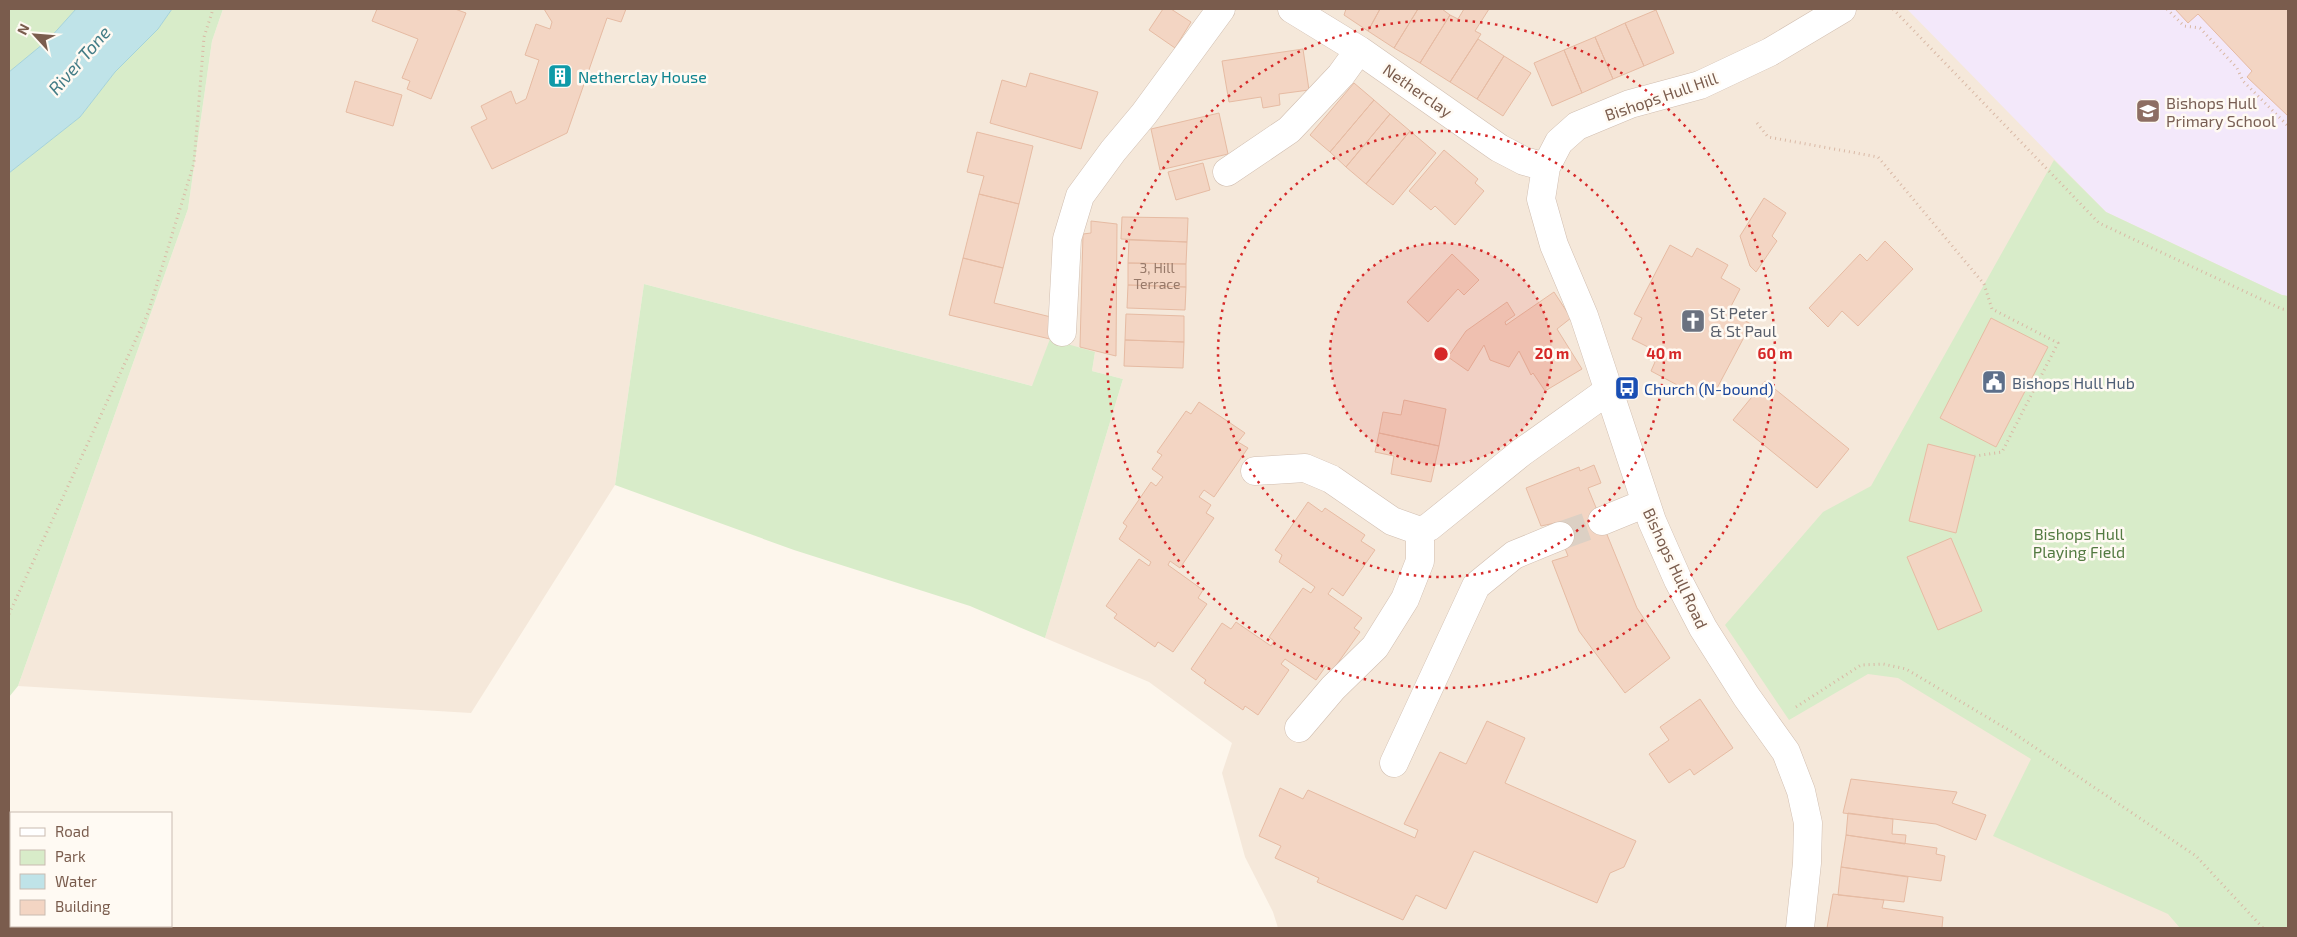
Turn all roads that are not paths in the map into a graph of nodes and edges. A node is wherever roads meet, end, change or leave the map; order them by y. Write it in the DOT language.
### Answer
graph roads {
  1 [pos="1221,9"];
  2 [pos="1292,9"];
  3 [pos="1842,9"];
  4 [pos="1358,50"];
  5 [pos="1546,167"];
  6 [pos="1227,172"];
  7 [pos="1062,332"];
  8 [pos="1609,390"];
  9 [pos="1255,471"];
  10 [pos="1646,503"];
  11 [pos="1602,521"];
  12 [pos="1420,531"];
  13 [pos="1560,536"];
  14 [pos="1299,728"];
  15 [pos="1394,763"];
  16 [pos="1800,928"];
  1 -- 7 [label="street"];
  2 -- 4 [label="street, Netherclay"];
  3 -- 5 [label="street, Bishops Hull Hill"];
  4 -- 5 [label="street, Netherclay"];
  4 -- 6 [label="street"];
  5 -- 8 [label="street, Bishops Hull Road"];
  8 -- 10 [label="street, Bishops Hull Road"];
  8 -- 12 [label="street"];
  9 -- 12 [label="street"];
  10 -- 11 [label="street"];
  10 -- 16 [label="street, Bishops Hull Road"];
  12 -- 14 [label="street"];
  13 -- 15 [label="street"];
}
